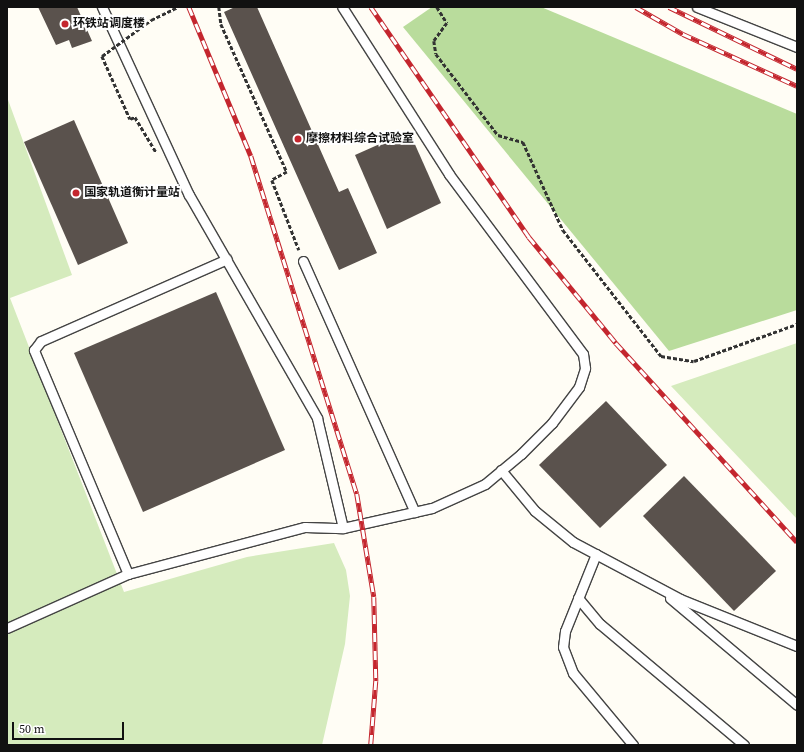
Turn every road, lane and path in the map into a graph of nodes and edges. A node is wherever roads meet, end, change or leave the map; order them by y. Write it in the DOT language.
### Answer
graph roads {
  1 [pos="102,7"];
  2 [pos="178,7"];
  3 [pos="219,7"];
  4 [pos="342,7"];
  5 [pos="437,7"];
  6 [pos="697,7"];
  7 [pos="797,47"];
  8 [pos="167,152"];
  9 [pos="227,259"];
  10 [pos="303,261"];
  11 [pos="797,324"];
  12 [pos="501,470"];
  13 [pos="415,512"];
  14 [pos="343,528"];
  15 [pos="596,554"];
  16 [pos="128,574"];
  17 [pos="658,588"];
  18 [pos="578,598"];
  19 [pos="7,628"];
  20 [pos="797,646"];
  21 [pos="797,705"];
  22 [pos="633,745"];
  23 [pos="744,745"];
  1 -- 8 [label="lane"];
  2 -- 8 [label="path, bridge"];
  3 -- 10 [label="path"];
  4 -- 12 [label="lane"];
  5 -- 11 [label="path"];
  6 -- 7 [label="lane"];
  8 -- 9 [label="lane"];
  9 -- 14 [label="lane"];
  9 -- 16 [label="lane"];
  10 -- 13 [label="lane"];
  12 -- 13 [label="lane"];
  12 -- 15 [label="lane"];
  13 -- 14 [label="lane"];
  14 -- 16 [label="lane"];
  15 -- 17 [label="lane"];
  15 -- 18 [label="lane"];
  16 -- 19 [label="lane"];
  17 -- 20 [label="lane"];
  17 -- 21 [label="lane"];
  18 -- 22 [label="lane"];
  18 -- 23 [label="lane"];
}
